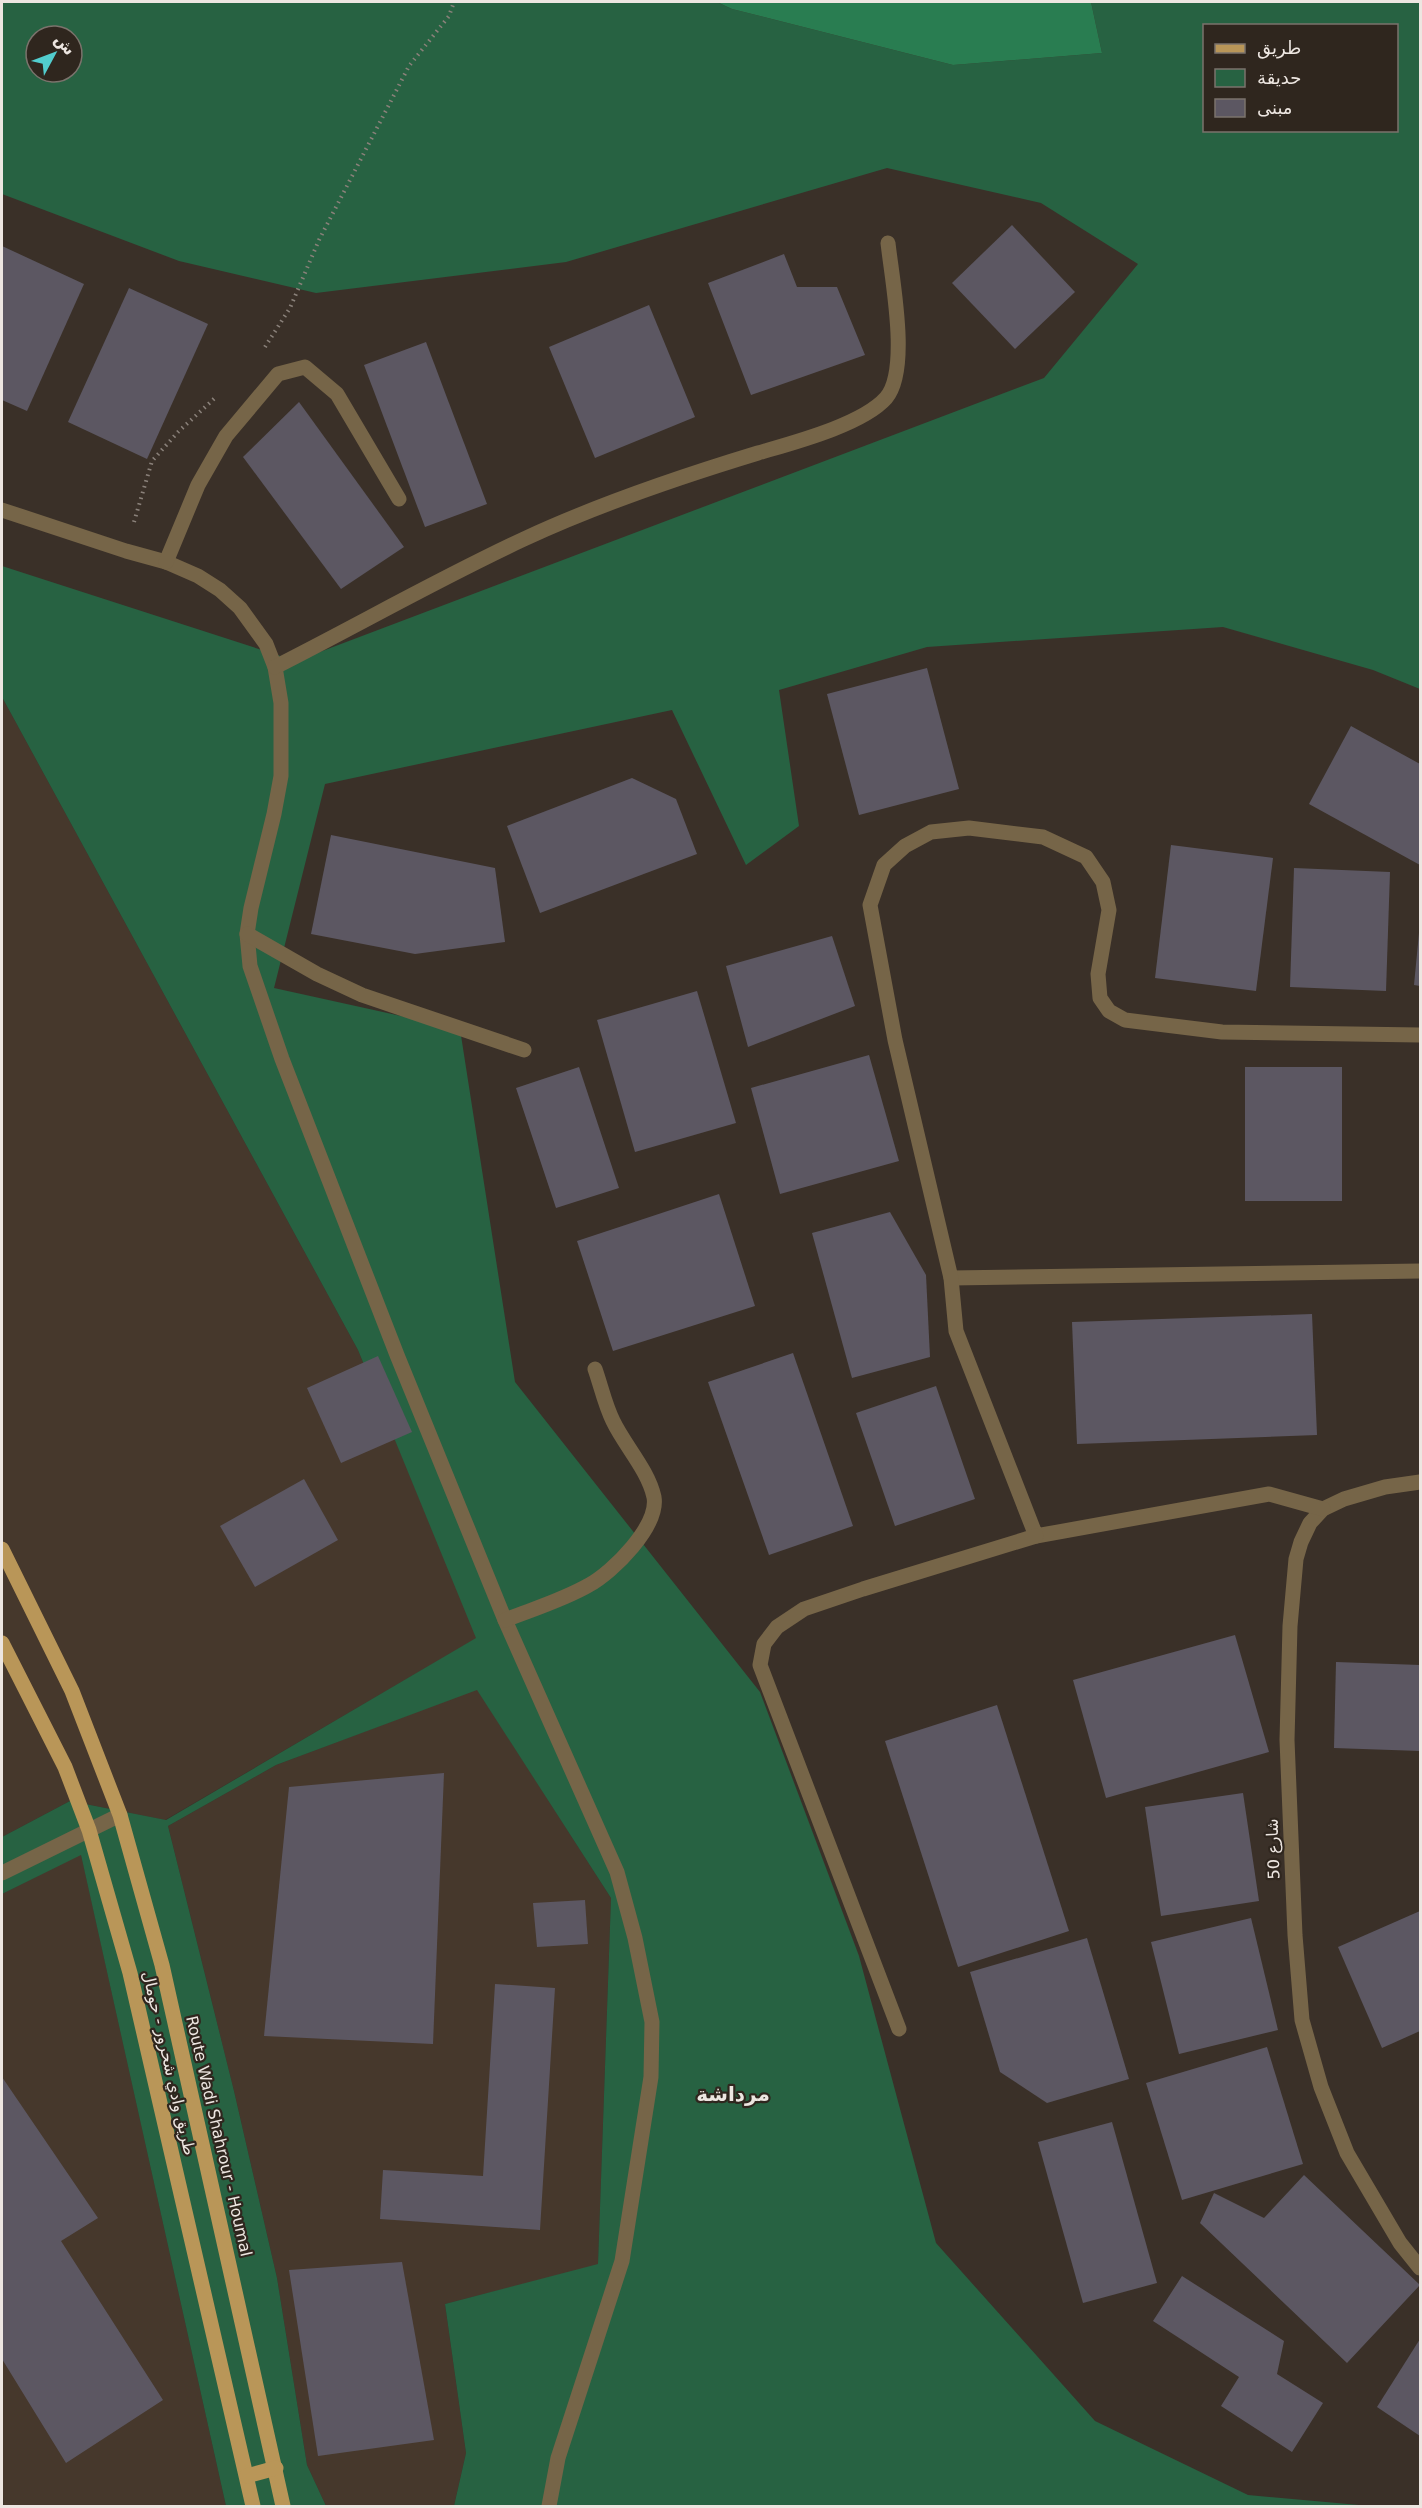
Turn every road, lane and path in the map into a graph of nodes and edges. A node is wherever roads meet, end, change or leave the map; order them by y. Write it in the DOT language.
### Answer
graph roads {
  1 [pos="454,2"];
  2 [pos="888,243"];
  3 [pos="263,350"];
  4 [pos="222,391"];
  5 [pos="399,499"];
  6 [pos="2,510"];
  7 [pos="126,551"];
  8 [pos="166,562"];
  9 [pos="275,668"];
  10 [pos="247,934"];
  11 [pos="1420,1035"];
  12 [pos="524,1050"];
  13 [pos="1420,1272"];
  14 [pos="951,1278"];
  15 [pos="595,1369"];
  16 [pos="1420,1482"];
  17 [pos="1323,1509"];
  18 [pos="1036,1536"];
  19 [pos="2,1549"];
  20 [pos="505,1620"];
  21 [pos="2,1643"];
  22 [pos="120,1815"];
  23 [pos="89,1830"];
  24 [pos="2,1873"];
  25 [pos="899,2029"];
  26 [pos="1420,2268"];
  27 [pos="276,2468"];
  28 [pos="247,2476"];
  29 [pos="253,2506"];
  30 [pos="283,2506"];
  31 [pos="549,2506"];
  1 -- 3 [label="path"];
  2 -- 9 [label="street"];
  4 -- 7 [label="path"];
  5 -- 8 [label="street"];
  6 -- 7 [label="street"];
  7 -- 8 [label="street"];
  8 -- 9 [label="street"];
  9 -- 10 [label="street"];
  10 -- 12 [label="street"];
  10 -- 20 [label="street"];
  11 -- 14 [label="street"];
  13 -- 14 [label="street"];
  14 -- 18 [label="street"];
  15 -- 20 [label="street"];
  16 -- 17 [label="street"];
  17 -- 18 [label="street"];
  17 -- 26 [label="street, شارع 50"];
  18 -- 25 [label="street"];
  19 -- 22 [label="main road"];
  20 -- 31 [label="street"];
  21 -- 23 [label="main road, طريق وادي شحرور - حومال"];
  22 -- 23 [label="street"];
  22 -- 27 [label="main road, Route Wadi Shahrour - Houmal"];
  23 -- 24 [label="street"];
  23 -- 28 [label="main road, طريق وادي شحرور - حومال"];
  27 -- 28 [label="main road"];
  27 -- 30 [label="main road"];
  28 -- 29 [label="main road, طريق وادي شحرور - حومال"];
}
